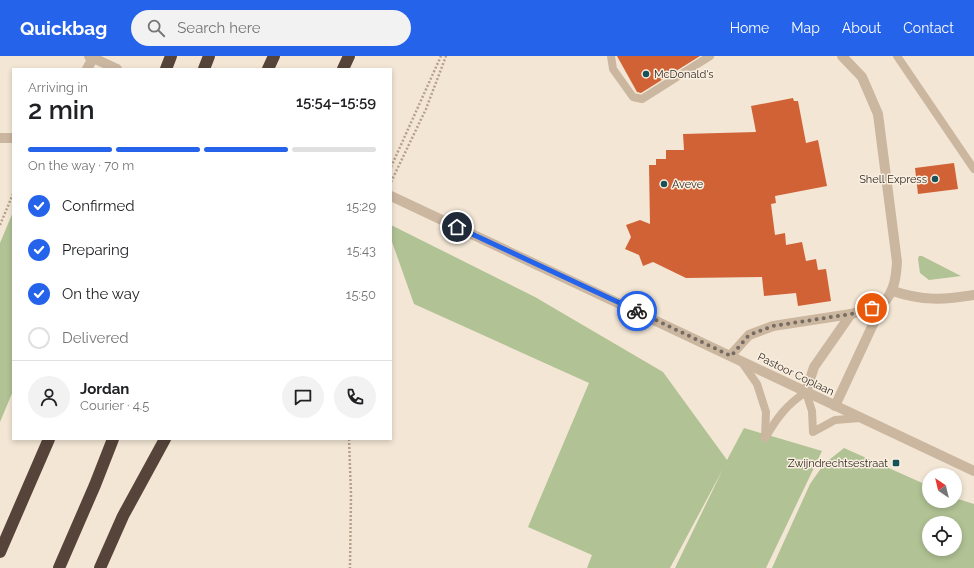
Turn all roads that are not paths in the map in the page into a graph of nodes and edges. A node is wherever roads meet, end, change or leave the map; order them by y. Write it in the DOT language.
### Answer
graph roads {
  1 [pos="171,56"];
  2 [pos="209,56"];
  3 [pos="350,56"];
  4 [pos="611,56"];
  5 [pos="710,56"];
  6 [pos="842,56"];
  7 [pos="897,56"];
  8 [pos="91,57"];
  9 [pos="87,68"];
  10 [pos="115,68"];
  11 [pos="166,68"];
  12 [pos="204,68"];
  13 [pos="344,68"];
  14 [pos="0,138"];
  15 [pos="12,138"];
  16 [pos="974,169"];
  17 [pos="392,196"];
  18 [pos="893,291"];
  19 [pos="974,294"];
  20 [pos="882,305"];
  21 [pos="851,314"];
  22 [pos="731,356"];
  23 [pos="740,360"];
  24 [pos="806,392"];
  25 [pos="835,406"];
  26 [pos="860,418"];
  27 [pos="49,440"];
  28 [pos="113,440"];
  29 [pos="164,440"];
  30 [pos="974,471"];
  31 [pos="0,552"];
  32 [pos="59,568"];
  33 [pos="100,568"];
  1 -- 11 [label="highway"];
  2 -- 12 [label="highway"];
  3 -- 13 [label="highway"];
  4 -- 5 [label="lane"];
  6 -- 18 [label="street"];
  7 -- 16 [label="lane"];
  8 -- 9 [label="street"];
  8 -- 10 [label="street"];
  14 -- 15 [label="street"];
  17 -- 22 [label="street, Pastoor Coplaan"];
  18 -- 19 [label="street"];
  18 -- 20 [label="street"];
  20 -- 21 [label="street"];
  20 -- 25 [label="street"];
  21 -- 22 [label="street"];
  21 -- 24 [label="street"];
  22 -- 23 [label="street, Pastoor Coplaan"];
  23 -- 24 [label="street, Pastoor Coplaan"];
  23 -- 24 [label="lane"];
  24 -- 25 [label="street, Pastoor Coplaan"];
  24 -- 26 [label="lane"];
  25 -- 26 [label="street, Pastoor Coplaan"];
  26 -- 30 [label="street, Pastoor Coplaan"];
  27 -- 31 [label="highway"];
  28 -- 32 [label="highway"];
  29 -- 33 [label="highway"];
}
